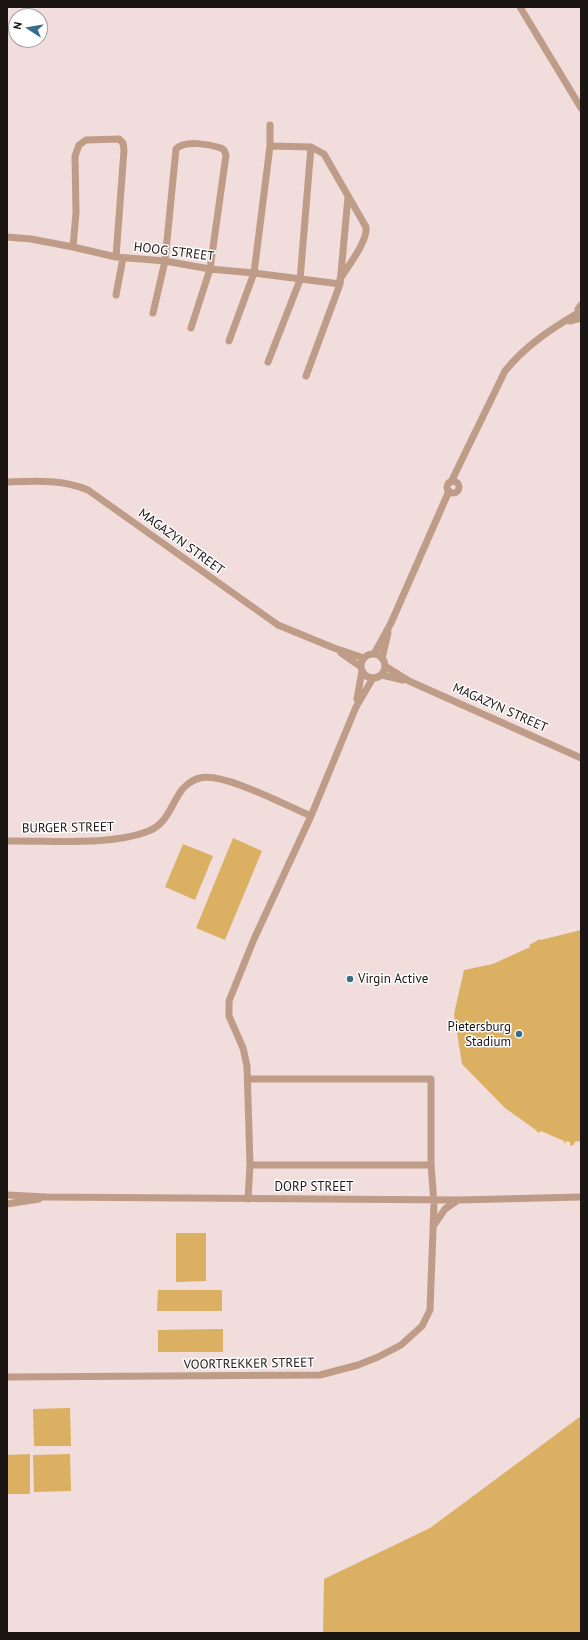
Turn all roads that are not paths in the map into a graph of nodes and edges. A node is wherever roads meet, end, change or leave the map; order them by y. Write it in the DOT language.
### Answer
graph roads {
  1 [pos="520,7"];
  2 [pos="581,108"];
  3 [pos="270,125"];
  4 [pos="270,146"];
  5 [pos="311,146"];
  6 [pos="348,197"];
  7 [pos="7,237"];
  8 [pos="73,247"];
  9 [pos="120,258"];
  10 [pos="165,262"];
  11 [pos="210,269"];
  12 [pos="254,273"];
  13 [pos="300,280"];
  14 [pos="340,282"];
  15 [pos="116,296"];
  16 [pos="581,305"];
  17 [pos="153,312"];
  18 [pos="580,316"];
  19 [pos="191,328"];
  20 [pos="229,341"];
  21 [pos="268,362"];
  22 [pos="306,376"];
  23 [pos="7,482"];
  24 [pos="391,623"];
  25 [pos="334,648"];
  26 [pos="374,654"];
  27 [pos="364,658"];
  28 [pos="382,658"];
  29 [pos="386,666"];
  30 [pos="361,669"];
  31 [pos="382,675"];
  32 [pos="373,678"];
  33 [pos="409,681"];
  34 [pos="356,706"];
  35 [pos="581,758"];
  36 [pos="311,816"];
  37 [pos="7,841"];
  38 [pos="248,1078"];
  39 [pos="250,1165"];
  40 [pos="431,1165"];
  41 [pos="7,1195"];
  42 [pos="47,1197"];
  43 [pos="581,1197"];
  44 [pos="248,1199"];
  45 [pos="434,1199"];
  46 [pos="458,1200"];
  47 [pos="7,1204"];
  48 [pos="433,1226"];
  49 [pos="7,1377"];
  1 -- 2 [label="street"];
  3 -- 4 [label="street"];
  4 -- 5 [label="street"];
  4 -- 12 [label="street"];
  5 -- 6 [label="street"];
  5 -- 13 [label="street"];
  6 -- 14 [label="street"];
  6 -- 14 [label="street"];
  7 -- 8 [label="street, HOOG STREET"];
  8 -- 9 [label="street, HOOG STREET"];
  8 -- 9 [label="street"];
  9 -- 10 [label="street, HOOG STREET"];
  9 -- 15 [label="street"];
  10 -- 11 [label="street, HOOG STREET"];
  10 -- 11 [label="street"];
  10 -- 17 [label="street"];
  11 -- 12 [label="street, HOOG STREET"];
  11 -- 19 [label="street"];
  12 -- 13 [label="street, HOOG STREET"];
  12 -- 20 [label="street"];
  13 -- 14 [label="street, HOOG STREET"];
  13 -- 21 [label="street"];
  14 -- 22 [label="street"];
  16 -- 18 [label="street"];
  18 -- 24 [label="street"];
  23 -- 25 [label="street, MAGAZYN STREET"];
  24 -- 26 [label="street"];
  24 -- 28 [label="street"];
  25 -- 27 [label="street, MAGAZYN STREET"];
  25 -- 30 [label="street, MAGAZYN STREET"];
  26 -- 27 [label="street"];
  26 -- 28 [label="street"];
  27 -- 30 [label="street"];
  28 -- 29 [label="street"];
  29 -- 31 [label="street"];
  29 -- 33 [label="street, MAGAZYN STREET"];
  30 -- 32 [label="street"];
  30 -- 34 [label="street"];
  31 -- 32 [label="street"];
  31 -- 33 [label="street, MAGAZYN STREET"];
  32 -- 34 [label="street"];
  33 -- 35 [label="street, MAGAZYN STREET"];
  34 -- 36 [label="street"];
  36 -- 37 [label="street, BURGER STREET"];
  36 -- 38 [label="street"];
  38 -- 39 [label="street"];
  38 -- 40 [label="street, VOORTREKKER STREET"];
  39 -- 40 [label="street"];
  39 -- 44 [label="street"];
  40 -- 45 [label="street, VOORTREKKER STREET"];
  41 -- 42 [label="street, DORP STREET"];
  42 -- 44 [label="street, DORP STREET"];
  42 -- 47 [label="street, DORP STREET"];
  43 -- 46 [label="street, DORP STREET"];
  44 -- 45 [label="street, DORP STREET"];
  45 -- 46 [label="street, DORP STREET"];
  45 -- 48 [label="street, VOORTREKKER STREET"];
  46 -- 48 [label="street"];
  48 -- 49 [label="street, VOORTREKKER STREET"];
}
